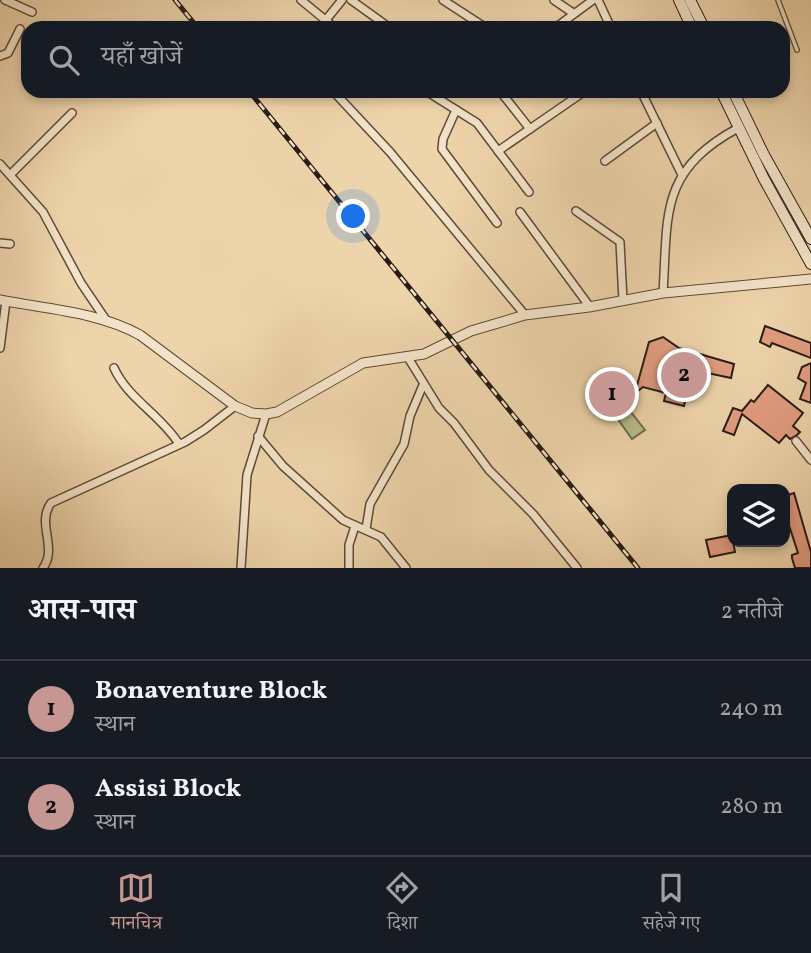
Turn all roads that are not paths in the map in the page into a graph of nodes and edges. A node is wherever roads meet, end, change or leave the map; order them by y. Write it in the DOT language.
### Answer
graph roads {
  1 [pos="5,0"];
  2 [pos="301,0"];
  3 [pos="341,0"];
  4 [pos="351,0"];
  5 [pos="443,0"];
  6 [pos="554,0"];
  7 [pos="595,0"];
  8 [pos="679,0"];
  9 [pos="690,0"];
  10 [pos="778,0"];
  11 [pos="32,12"];
  12 [pos="573,13"];
  13 [pos="325,21"];
  14 [pos="380,21"];
  15 [pos="475,21"];
  16 [pos="563,21"];
  17 [pos="607,21"];
  18 [pos="689,21"];
  19 [pos="700,21"];
  20 [pos="786,21"];
  21 [pos="20,29"];
  22 [pos="790,32"];
  23 [pos="797,50"];
  24 [pos="0,56"];
  25 [pos="340,98"];
  26 [pos="437,98"];
  27 [pos="506,98"];
  28 [pos="575,98"];
  29 [pos="644,98"];
  30 [pos="724,98"];
  31 [pos="736,98"];
  32 [pos="456,110"];
  33 [pos="72,113"];
  34 [pos="657,123"];
  35 [pos="738,128"];
  36 [pos="530,129"];
  37 [pos="498,151"];
  38 [pos="605,161"];
  39 [pos="0,164"];
  40 [pos="11,174"];
  41 [pos="682,175"];
  42 [pos="528,192"];
  43 [pos="576,211"];
  44 [pos="520,212"];
  45 [pos="497,223"];
  46 [pos="811,239"];
  47 [pos="0,243"];
  48 [pos="10,244"];
  49 [pos="811,264"];
  50 [pos="811,279"];
  51 [pos="663,293"];
  52 [pos="3,301"];
  53 [pos="623,301"];
  54 [pos="590,307"];
  55 [pos="525,315"];
  56 [pos="106,320"];
  57 [pos="0,348"];
  58 [pos="407,356"];
  59 [pos="114,368"];
  60 [pos="423,385"];
  61 [pos="235,406"];
  62 [pos="266,414"];
  63 [pos="258,436"];
  64 [pos="796,441"];
  65 [pos="179,444"];
  66 [pos="811,460"];
  67 [pos="355,526"];
  68 [pos="366,529"];
  69 [pos="43,568"];
  70 [pos="241,568"];
  71 [pos="349,568"];
  72 [pos="406,568"];
  73 [pos="577,568"];
  1 -- 11 [label="street"];
  2 -- 13 [label="street"];
  3 -- 13 [label="street"];
  4 -- 14 [label="street"];
  5 -- 15 [label="street"];
  6 -- 12 [label="street"];
  7 -- 12 [label="street"];
  7 -- 17 [label="street"];
  8 -- 18 [label="main road"];
  9 -- 19 [label="main road"];
  10 -- 20 [label="lane"];
  12 -- 16 [label="street"];
  21 -- 24 [label="street"];
  22 -- 23 [label="lane"];
  25 -- 55 [label="street"];
  26 -- 32 [label="street"];
  27 -- 36 [label="street"];
  28 -- 36 [label="street"];
  29 -- 34 [label="street"];
  30 -- 35 [label="main road"];
  31 -- 46 [label="main road"];
  32 -- 37 [label="street"];
  32 -- 45 [label="street"];
  33 -- 40 [label="street"];
  34 -- 38 [label="street"];
  34 -- 41 [label="street"];
  35 -- 41 [label="street"];
  35 -- 49 [label="main road"];
  36 -- 37 [label="street"];
  37 -- 42 [label="street"];
  39 -- 40 [label="street"];
  40 -- 56 [label="street"];
  41 -- 51 [label="street"];
  43 -- 53 [label="street"];
  44 -- 54 [label="street"];
  47 -- 48 [label="street"];
  50 -- 51 [label="street"];
  51 -- 53 [label="street"];
  52 -- 56 [label="street"];
  52 -- 57 [label="street"];
  53 -- 54 [label="street"];
  54 -- 55 [label="street"];
  55 -- 58 [label="street"];
  56 -- 61 [label="street"];
  58 -- 60 [label="street"];
  58 -- 62 [label="street"];
  59 -- 65 [label="street"];
  60 -- 68 [label="street"];
  60 -- 73 [label="street"];
  61 -- 62 [label="street"];
  61 -- 65 [label="street"];
  62 -- 63 [label="street"];
  63 -- 67 [label="street"];
  63 -- 70 [label="street"];
  64 -- 66 [label="street"];
  65 -- 69 [label="street"];
  67 -- 68 [label="street"];
  67 -- 71 [label="street"];
  68 -- 72 [label="street"];
}
